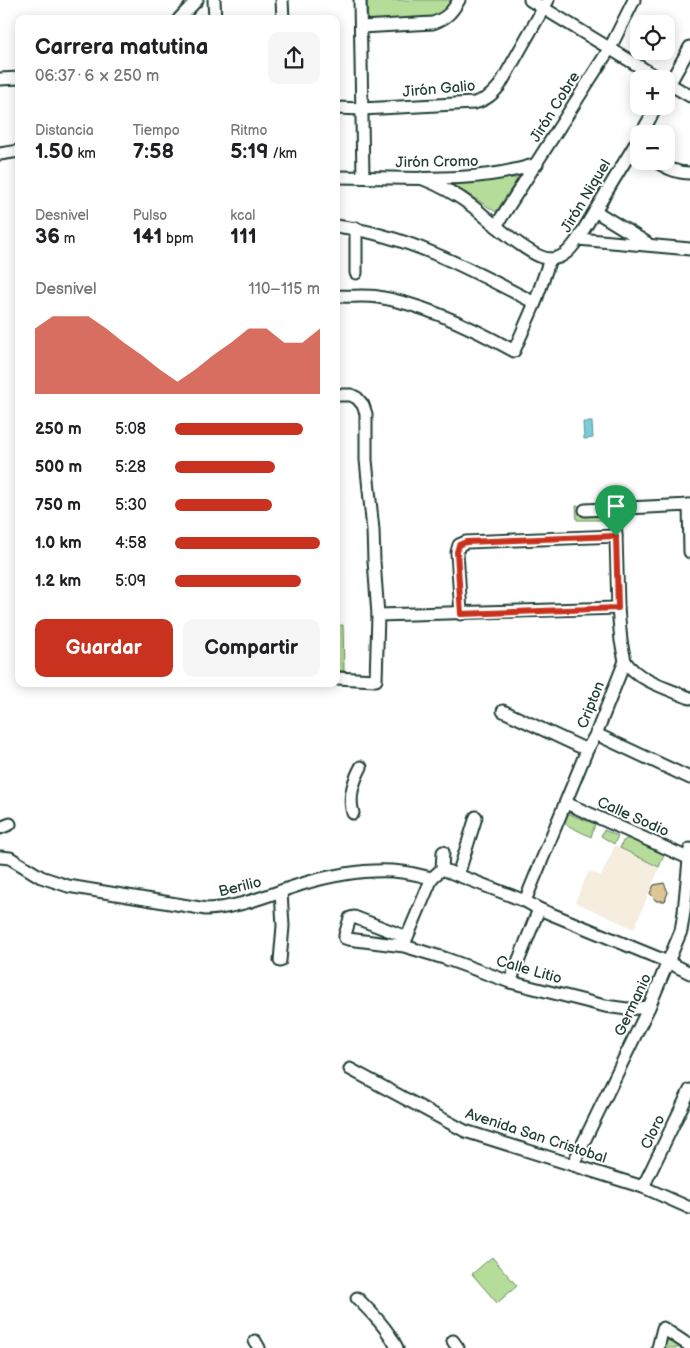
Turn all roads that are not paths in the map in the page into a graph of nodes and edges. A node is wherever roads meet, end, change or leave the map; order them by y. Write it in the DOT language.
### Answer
graph roads {
  1 [pos="197,0"];
  2 [pos="214,0"];
  3 [pos="282,0"];
  4 [pos="360,0"];
  5 [pos="459,0"];
  6 [pos="530,0"];
  7 [pos="634,0"];
  8 [pos="546,4"];
  9 [pos="183,15"];
  10 [pos="215,15"];
  11 [pos="283,15"];
  12 [pos="361,27"];
  13 [pos="690,47"];
  14 [pos="610,48"];
  15 [pos="644,70"];
  16 [pos="675,70"];
  17 [pos="15,78"];
  18 [pos="0,80"];
  19 [pos="675,88"];
  20 [pos="690,96"];
  21 [pos="340,108"];
  22 [pos="362,110"];
  23 [pos="15,152"];
  24 [pos="0,154"];
  25 [pos="630,157"];
  26 [pos="537,164"];
  27 [pos="669,170"];
  28 [pos="690,174"];
  29 [pos="340,177"];
  30 [pos="363,177"];
  31 [pos="421,178"];
  32 [pos="595,212"];
  33 [pos="340,226"];
  34 [pos="496,226"];
  35 [pos="356,228"];
  36 [pos="578,239"];
  37 [pos="649,245"];
  38 [pos="690,249"];
  39 [pos="550,259"];
  40 [pos="356,273"];
  41 [pos="340,296"];
  42 [pos="535,303"];
  43 [pos="340,395"];
  44 [pos="689,505"];
  45 [pos="614,509"];
  46 [pos="585,510"];
  47 [pos="616,536"];
  48 [pos="690,552"];
  49 [pos="618,608"];
  50 [pos="461,614"];
  51 [pos="378,615"];
  52 [pos="625,661"];
  53 [pos="340,678"];
  54 [pos="690,698"];
  55 [pos="504,712"];
  56 [pos="596,734"];
  57 [pos="587,750"];
  58 [pos="361,767"];
  59 [pos="690,778"];
  60 [pos="566,803"];
  61 [pos="353,813"];
  62 [pos="476,817"];
  63 [pos="443,852"];
  64 [pos="689,854"];
  65 [pos="0,857"];
  66 [pos="442,869"];
  67 [pos="458,875"];
  68 [pos="432,878"];
  69 [pos="281,891"];
  70 [pos="525,901"];
  71 [pos="539,909"];
  72 [pos="280,961"];
  73 [pos="668,962"];
  74 [pos="690,973"];
  75 [pos="510,982"];
  76 [pos="649,1007"];
  77 [pos="350,1068"];
  78 [pos="690,1090"];
  79 [pos="573,1164"];
  80 [pos="643,1187"];
  81 [pos="690,1208"];
  82 [pos="357,1298"];
  83 [pos="690,1346"];
  84 [pos="397,1348"];
  85 [pos="658,1348"];
  1 -- 9 [label="street"];
  2 -- 10 [label="street"];
  3 -- 11 [label="street"];
  4 -- 12 [label="street"];
  5 -- 12 [label="street"];
  6 -- 8 [label="street"];
  7 -- 14 [label="street, Jirón Cobre"];
  8 -- 14 [label="street"];
  8 -- 22 [label="street, Jirón Galio"];
  12 -- 22 [label="street"];
  13 -- 16 [label="street"];
  14 -- 15 [label="street"];
  14 -- 26 [label="street, Jirón Cobre"];
  17 -- 18 [label="street"];
  19 -- 20 [label="street"];
  21 -- 22 [label="street, Jirón Galio"];
  22 -- 30 [label="street"];
  23 -- 24 [label="street"];
  25 -- 32 [label="street, Jirón Niquel"];
  26 -- 31 [label="street, Jirón Cromo"];
  26 -- 34 [label="street, Jirón Cobre"];
  27 -- 28 [label="street"];
  29 -- 30 [label="street, Jirón Cromo"];
  30 -- 31 [label="street, Jirón Cromo"];
  31 -- 34 [label="street"];
  32 -- 36 [label="street, Jirón Niquel"];
  32 -- 37 [label="street"];
  33 -- 35 [label="street"];
  34 -- 39 [label="street"];
  35 -- 40 [label="street"];
  35 -- 42 [label="street"];
  36 -- 37 [label="street"];
  36 -- 39 [label="street, Jirón Niquel"];
  37 -- 38 [label="street"];
  39 -- 42 [label="street"];
  41 -- 42 [label="street"];
  43 -- 51 [label="street"];
  44 -- 45 [label="street"];
  44 -- 48 [label="street"];
  45 -- 46 [label="street"];
  45 -- 47 [label="street"];
  47 -- 49 [label="street"];
  47 -- 50 [label="street"];
  49 -- 50 [label="street"];
  49 -- 52 [label="street"];
  50 -- 51 [label="street"];
  51 -- 53 [label="street"];
  52 -- 54 [label="street"];
  52 -- 56 [label="street, Cripton"];
  55 -- 57 [label="street"];
  56 -- 57 [label="street, Cripton"];
  56 -- 59 [label="street"];
  57 -- 60 [label="street, Cripton"];
  58 -- 61 [label="street"];
  60 -- 64 [label="street, Calle Sodio"];
  60 -- 70 [label="street, Cripton"];
  62 -- 67 [label="street"];
  63 -- 66 [label="street"];
  64 -- 73 [label="street, Germanio"];
  65 -- 69 [label="street, Berilio"];
  66 -- 67 [label="street"];
  66 -- 68 [label="street"];
  67 -- 70 [label="street"];
  68 -- 69 [label="street, Berilio"];
  68 -- 75 [label="street, Calle Litio"];
  69 -- 72 [label="street"];
  70 -- 71 [label="street"];
  71 -- 73 [label="street"];
  71 -- 75 [label="street"];
  73 -- 74 [label="street"];
  73 -- 76 [label="street, Germanio"];
  75 -- 76 [label="street, Calle Litio"];
  76 -- 79 [label="street, Germanio"];
  77 -- 79 [label="street, Avenida San Cristobal"];
  78 -- 80 [label="street, Cloro"];
  79 -- 80 [label="street, Avenida San Cristobal"];
  80 -- 81 [label="street, Avenida San Cristobal"];
  82 -- 84 [label="street"];
  83 -- 85 [label="street"];
}
